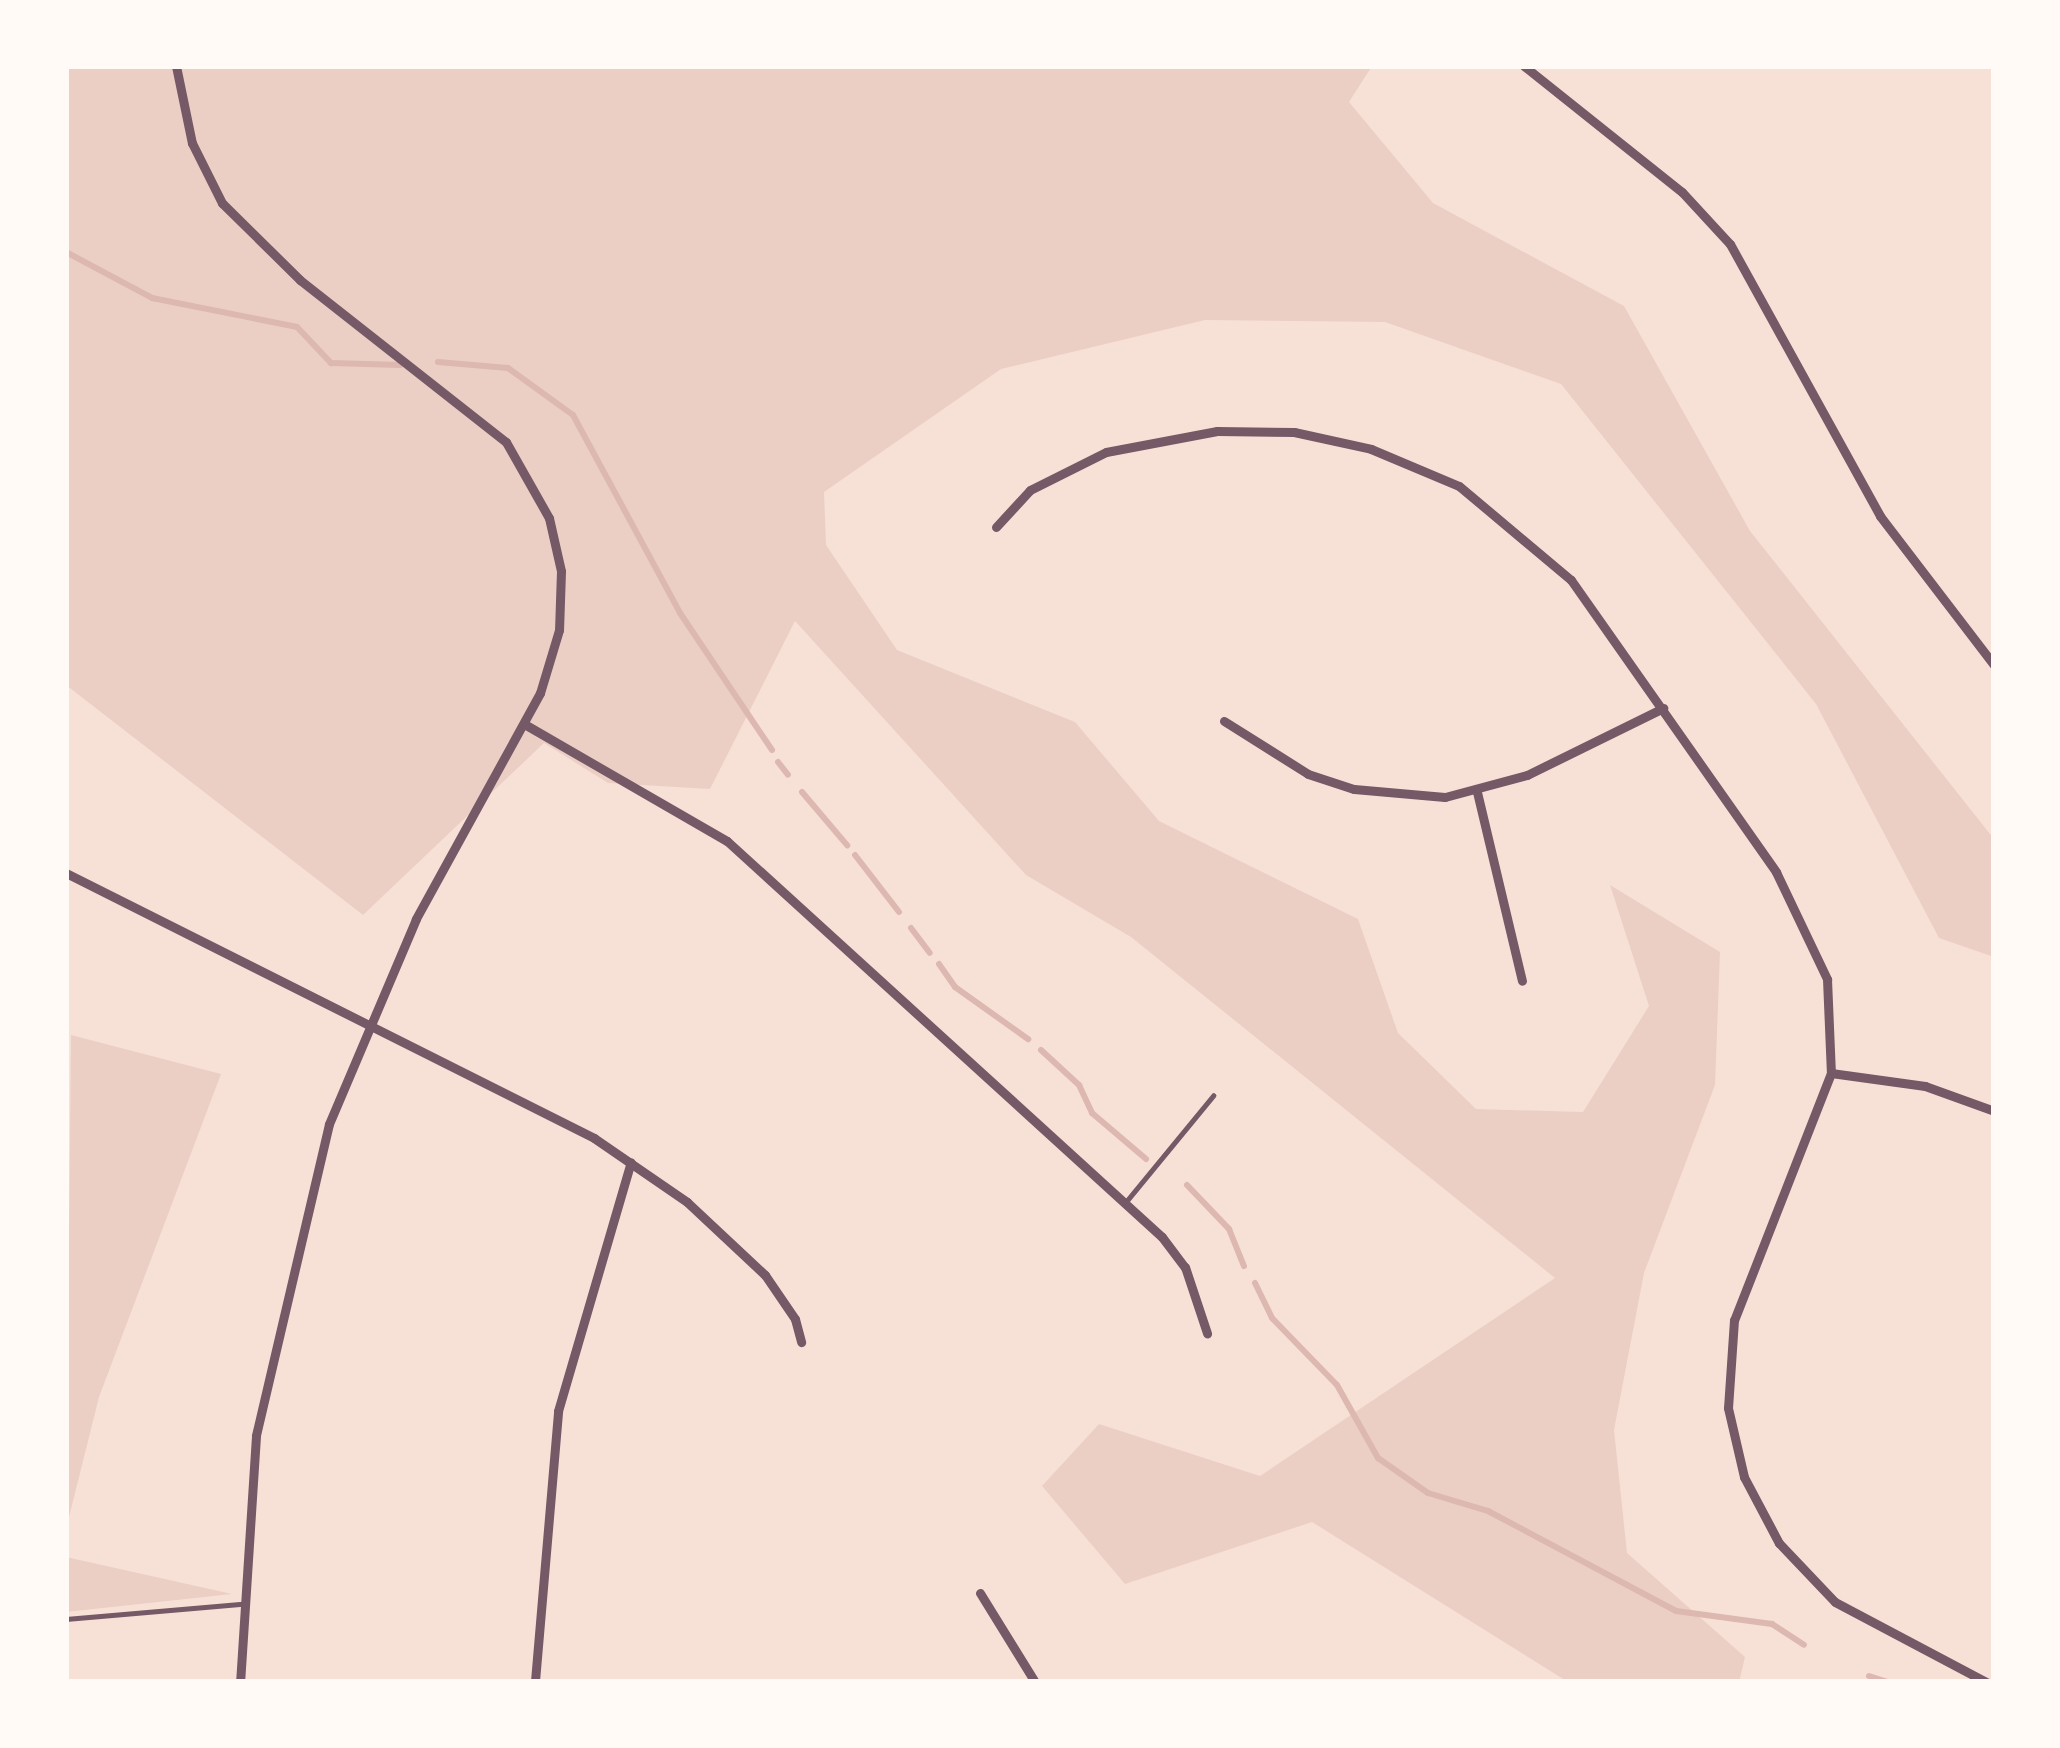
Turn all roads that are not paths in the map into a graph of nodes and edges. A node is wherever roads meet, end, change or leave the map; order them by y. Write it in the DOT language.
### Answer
graph roads {
  1 [pos="176,66"];
  2 [pos="1524,66"];
  3 [pos="995,527"];
  4 [pos="1994,665"];
  5 [pos="1663,708"];
  6 [pos="1224,721"];
  7 [pos="526,725"];
  8 [pos="1477,792"];
  9 [pos="66,873"];
  10 [pos="1522,982"];
  11 [pos="367,1024"];
  12 [pos="1831,1073"];
  13 [pos="1213,1096"];
  14 [pos="1994,1111"];
  15 [pos="631,1162"];
  16 [pos="1125,1203"];
  17 [pos="1207,1333"];
  18 [pos="800,1342"];
  19 [pos="980,1593"];
  20 [pos="242,1604"];
  21 [pos="66,1619"];
  22 [pos="535,1681"];
  23 [pos="240,1682"];
  24 [pos="1035,1682"];
  25 [pos="1986,1682"];
  1 -- 7 [label="street"];
  2 -- 4 [label="street"];
  3 -- 5 [label="street"];
  5 -- 8 [label="street"];
  5 -- 12 [label="street"];
  6 -- 8 [label="street"];
  7 -- 11 [label="street"];
  7 -- 16 [label="street"];
  8 -- 10 [label="street"];
  9 -- 11 [label="street"];
  11 -- 15 [label="street"];
  11 -- 20 [label="street"];
  12 -- 14 [label="street"];
  12 -- 25 [label="street"];
  13 -- 16 [label="lane"];
  15 -- 18 [label="street"];
  15 -- 22 [label="street"];
  16 -- 17 [label="street"];
  19 -- 24 [label="street"];
  20 -- 21 [label="lane"];
  20 -- 23 [label="street"];
}
